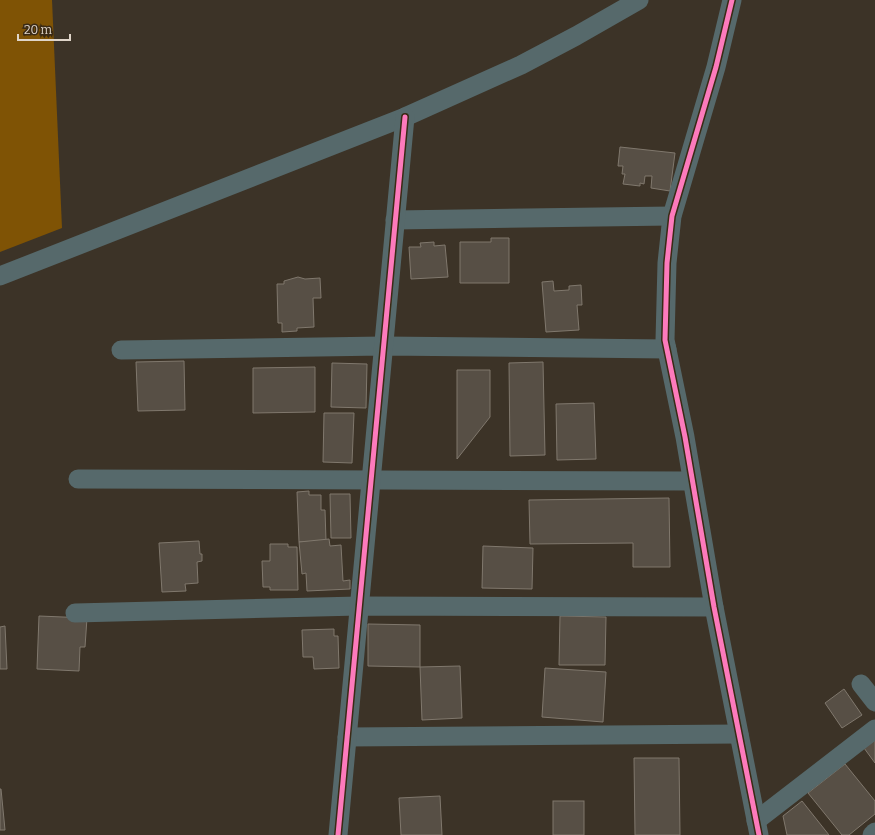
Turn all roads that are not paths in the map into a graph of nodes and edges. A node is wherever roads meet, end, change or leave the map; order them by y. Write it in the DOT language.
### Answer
graph roads {
  1 [pos="639,0"];
  2 [pos="732,0"];
  3 [pos="405,117"];
  4 [pos="672,216"];
  5 [pos="395,220"];
  6 [pos="0,276"];
  7 [pos="383,346"];
  8 [pos="667,349"];
  9 [pos="121,350"];
  10 [pos="370,479"];
  11 [pos="78,480"];
  12 [pos="692,481"];
  13 [pos="359,606"];
  14 [pos="714,607"];
  15 [pos="74,613"];
  16 [pos="861,684"];
  17 [pos="875,702"];
  18 [pos="875,729"];
  19 [pos="740,734"];
  20 [pos="347,737"];
  21 [pos="758,828"];
  22 [pos="875,832"];
  23 [pos="338,835"];
  24 [pos="872,835"];
  1 -- 3 [label="street"];
  2 -- 4 [label="street"];
  3 -- 5 [label="street"];
  3 -- 6 [label="street"];
  4 -- 5 [label="street"];
  4 -- 8 [label="street"];
  5 -- 7 [label="street"];
  7 -- 8 [label="street"];
  7 -- 9 [label="street"];
  7 -- 10 [label="street"];
  8 -- 12 [label="street"];
  10 -- 11 [label="street"];
  10 -- 12 [label="street"];
  10 -- 13 [label="street"];
  12 -- 14 [label="street"];
  13 -- 14 [label="street"];
  13 -- 15 [label="street"];
  13 -- 20 [label="street"];
  14 -- 19 [label="street"];
  16 -- 17 [label="street"];
  18 -- 21 [label="street"];
  19 -- 20 [label="street"];
  19 -- 21 [label="street"];
  20 -- 23 [label="street"];
  22 -- 24 [label="street"];
}
